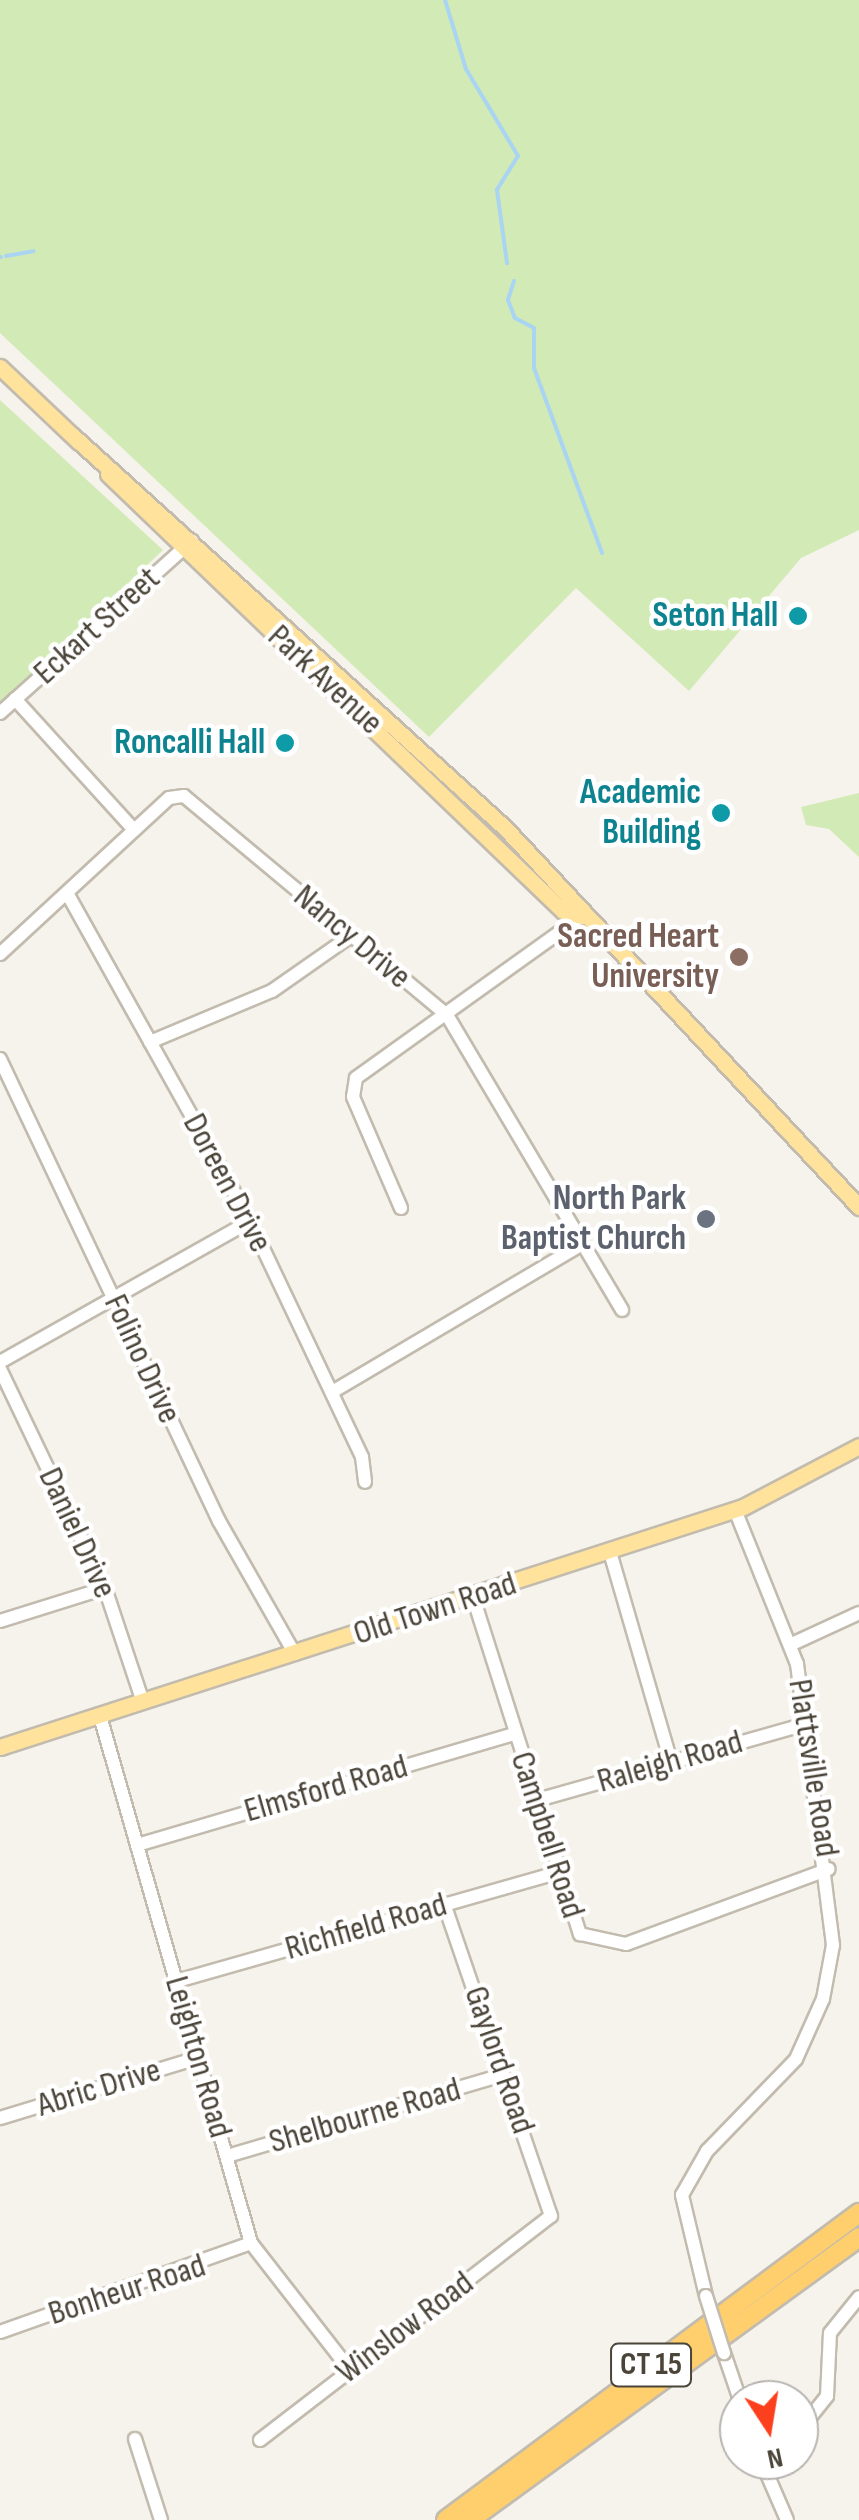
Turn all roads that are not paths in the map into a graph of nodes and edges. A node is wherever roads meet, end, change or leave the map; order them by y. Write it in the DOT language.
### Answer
graph roads {
  1 [pos="0,367"];
  2 [pos="189,544"];
  3 [pos="15,700"];
  4 [pos="0,713"];
  5 [pos="134,830"];
  6 [pos="68,893"];
  7 [pos="582,916"];
  8 [pos="349,937"];
  9 [pos="0,954"];
  10 [pos="448,1016"];
  11 [pos="150,1042"];
  12 [pos="0,1059"];
  13 [pos="859,1206"];
  14 [pos="401,1208"];
  15 [pos="250,1220"];
  16 [pos="582,1244"];
  17 [pos="114,1298"];
  18 [pos="622,1310"];
  19 [pos="0,1365"];
  20 [pos="332,1392"];
  21 [pos="859,1446"];
  22 [pos="365,1482"];
  23 [pos="735,1510"];
  24 [pos="610,1552"];
  25 [pos="105,1588"];
  26 [pos="473,1597"];
  27 [pos="859,1614"];
  28 [pos="0,1620"];
  29 [pos="792,1644"];
  30 [pos="295,1654"];
  31 [pos="143,1702"];
  32 [pos="100,1716"];
  33 [pos="806,1724"];
  34 [pos="514,1734"];
  35 [pos="0,1747"];
  36 [pos="672,1762"];
  37 [pos="534,1801"];
  38 [pos="137,1845"];
  39 [pos="829,1869"];
  40 [pos="554,1874"];
  41 [pos="444,1904"];
  42 [pos="177,1981"];
  43 [pos="198,2058"];
  44 [pos="503,2075"];
  45 [pos="0,2118"];
  46 [pos="227,2156"];
  47 [pos="859,2213"];
  48 [pos="551,2216"];
  49 [pos="859,2237"];
  50 [pos="252,2243"];
  51 [pos="859,2297"];
  52 [pos="0,2332"];
  53 [pos="350,2370"];
  54 [pos="733,2380"];
  55 [pos="819,2406"];
  56 [pos="135,2439"];
  57 [pos="260,2440"];
  58 [pos="770,2480"];
  59 [pos="161,2520"];
  60 [pos="446,2520"];
  61 [pos="470,2520"];
  62 [pos="787,2520"];
  1 -- 2 [label="main road, Park Avenue"];
  2 -- 3 [label="street, Eckart Street"];
  2 -- 7 [label="main road, Park Avenue"];
  3 -- 4 [label="street, Eckart Street"];
  3 -- 5 [label="street"];
  5 -- 6 [label="street, Nancy Drive"];
  5 -- 8 [label="street, Nancy Drive"];
  6 -- 9 [label="street, Nancy Drive"];
  6 -- 11 [label="street, Doreen Drive"];
  7 -- 10 [label="street"];
  7 -- 13 [label="main road, Park Avenue"];
  8 -- 10 [label="street, Nancy Drive"];
  8 -- 11 [label="street"];
  10 -- 14 [label="street"];
  10 -- 16 [label="street, Nancy Drive"];
  11 -- 15 [label="street, Doreen Drive"];
  12 -- 17 [label="street, Folino Drive"];
  15 -- 17 [label="street"];
  15 -- 20 [label="street, Doreen Drive"];
  16 -- 18 [label="street, Nancy Drive"];
  16 -- 20 [label="street"];
  17 -- 19 [label="street"];
  17 -- 30 [label="street, Folino Drive"];
  19 -- 25 [label="street, Daniel Drive"];
  20 -- 22 [label="street, Doreen Drive"];
  21 -- 23 [label="main road, Old Town Road"];
  23 -- 24 [label="main road, Old Town Road"];
  23 -- 29 [label="street, Plattsville Road"];
  24 -- 26 [label="main road, Old Town Road"];
  24 -- 36 [label="street"];
  25 -- 28 [label="street"];
  25 -- 31 [label="street, Daniel Drive"];
  26 -- 30 [label="main road, Old Town Road"];
  26 -- 34 [label="street, Campbell Road"];
  27 -- 29 [label="street"];
  29 -- 33 [label="street, Plattsville Road"];
  30 -- 31 [label="main road, Old Town Road"];
  31 -- 32 [label="main road, Old Town Road"];
  32 -- 35 [label="main road, Old Town Road"];
  32 -- 38 [label="street, Leighton Road"];
  33 -- 36 [label="street, Raleigh Road"];
  33 -- 39 [label="street, Plattsville Road"];
  34 -- 37 [label="street, Campbell Road"];
  34 -- 38 [label="street, Elmsford Road"];
  36 -- 37 [label="street, Raleigh Road"];
  37 -- 40 [label="street, Campbell Road"];
  38 -- 42 [label="street, Leighton Road"];
  39 -- 40 [label="street, Campbell Road"];
  39 -- 54 [label="street, Plattsville Road, bridge"];
  40 -- 41 [label="street, Richfield Road"];
  41 -- 42 [label="street, Richfield Road"];
  41 -- 44 [label="street, Gaylord Road"];
  42 -- 43 [label="street, Leighton Road"];
  43 -- 45 [label="street, Abric Drive"];
  43 -- 46 [label="street, Leighton Road"];
  44 -- 46 [label="street, Shelbourne Road"];
  44 -- 48 [label="street, Gaylord Road"];
  46 -- 50 [label="street, Leighton Road"];
  47 -- 60 [label="highway, CT 15"];
  48 -- 53 [label="street, Winslow Road"];
  49 -- 61 [label="highway, CT 15"];
  50 -- 52 [label="street, Bonheur Road"];
  50 -- 53 [label="street, Leighton Road"];
  51 -- 55 [label="street"];
  53 -- 57 [label="street, Winslow Road"];
  56 -- 59 [label="street"];
  58 -- 62 [label="street"];
}
